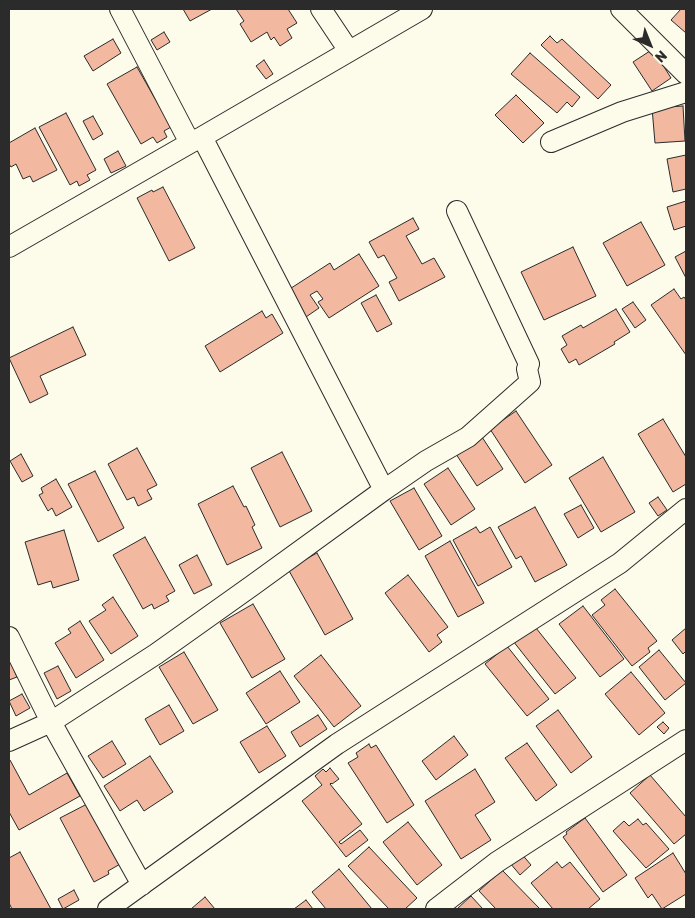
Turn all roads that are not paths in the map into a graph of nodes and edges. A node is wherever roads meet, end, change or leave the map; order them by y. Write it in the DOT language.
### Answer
graph roads {
  1 [pos="120,9"];
  2 [pos="320,9"];
  3 [pos="422,9"];
  4 [pos="621,9"];
  5 [pos="349,51"];
  6 [pos="686,74"];
  7 [pos="686,92"];
  8 [pos="196,140"];
  9 [pos="551,142"];
  10 [pos="457,211"];
  11 [pos="9,247"];
  12 [pos="384,490"];
  13 [pos="686,509"];
  14 [pos="9,638"];
  15 [pos="51,722"];
  16 [pos="686,740"];
  17 [pos="9,741"];
  18 [pos="142,885"];
  19 [pos="108,909"];
  20 [pos="436,909"];
  1 -- 8 [label="street"];
  2 -- 5 [label="street"];
  3 -- 5 [label="street"];
  4 -- 6 [label="street"];
  5 -- 8 [label="street"];
  7 -- 9 [label="street"];
  8 -- 11 [label="street"];
  8 -- 12 [label="street"];
  10 -- 12 [label="street"];
  12 -- 15 [label="street"];
  13 -- 18 [label="street"];
  14 -- 15 [label="street"];
  15 -- 17 [label="street"];
  15 -- 18 [label="street"];
  16 -- 20 [label="street"];
  18 -- 19 [label="street"];
}
